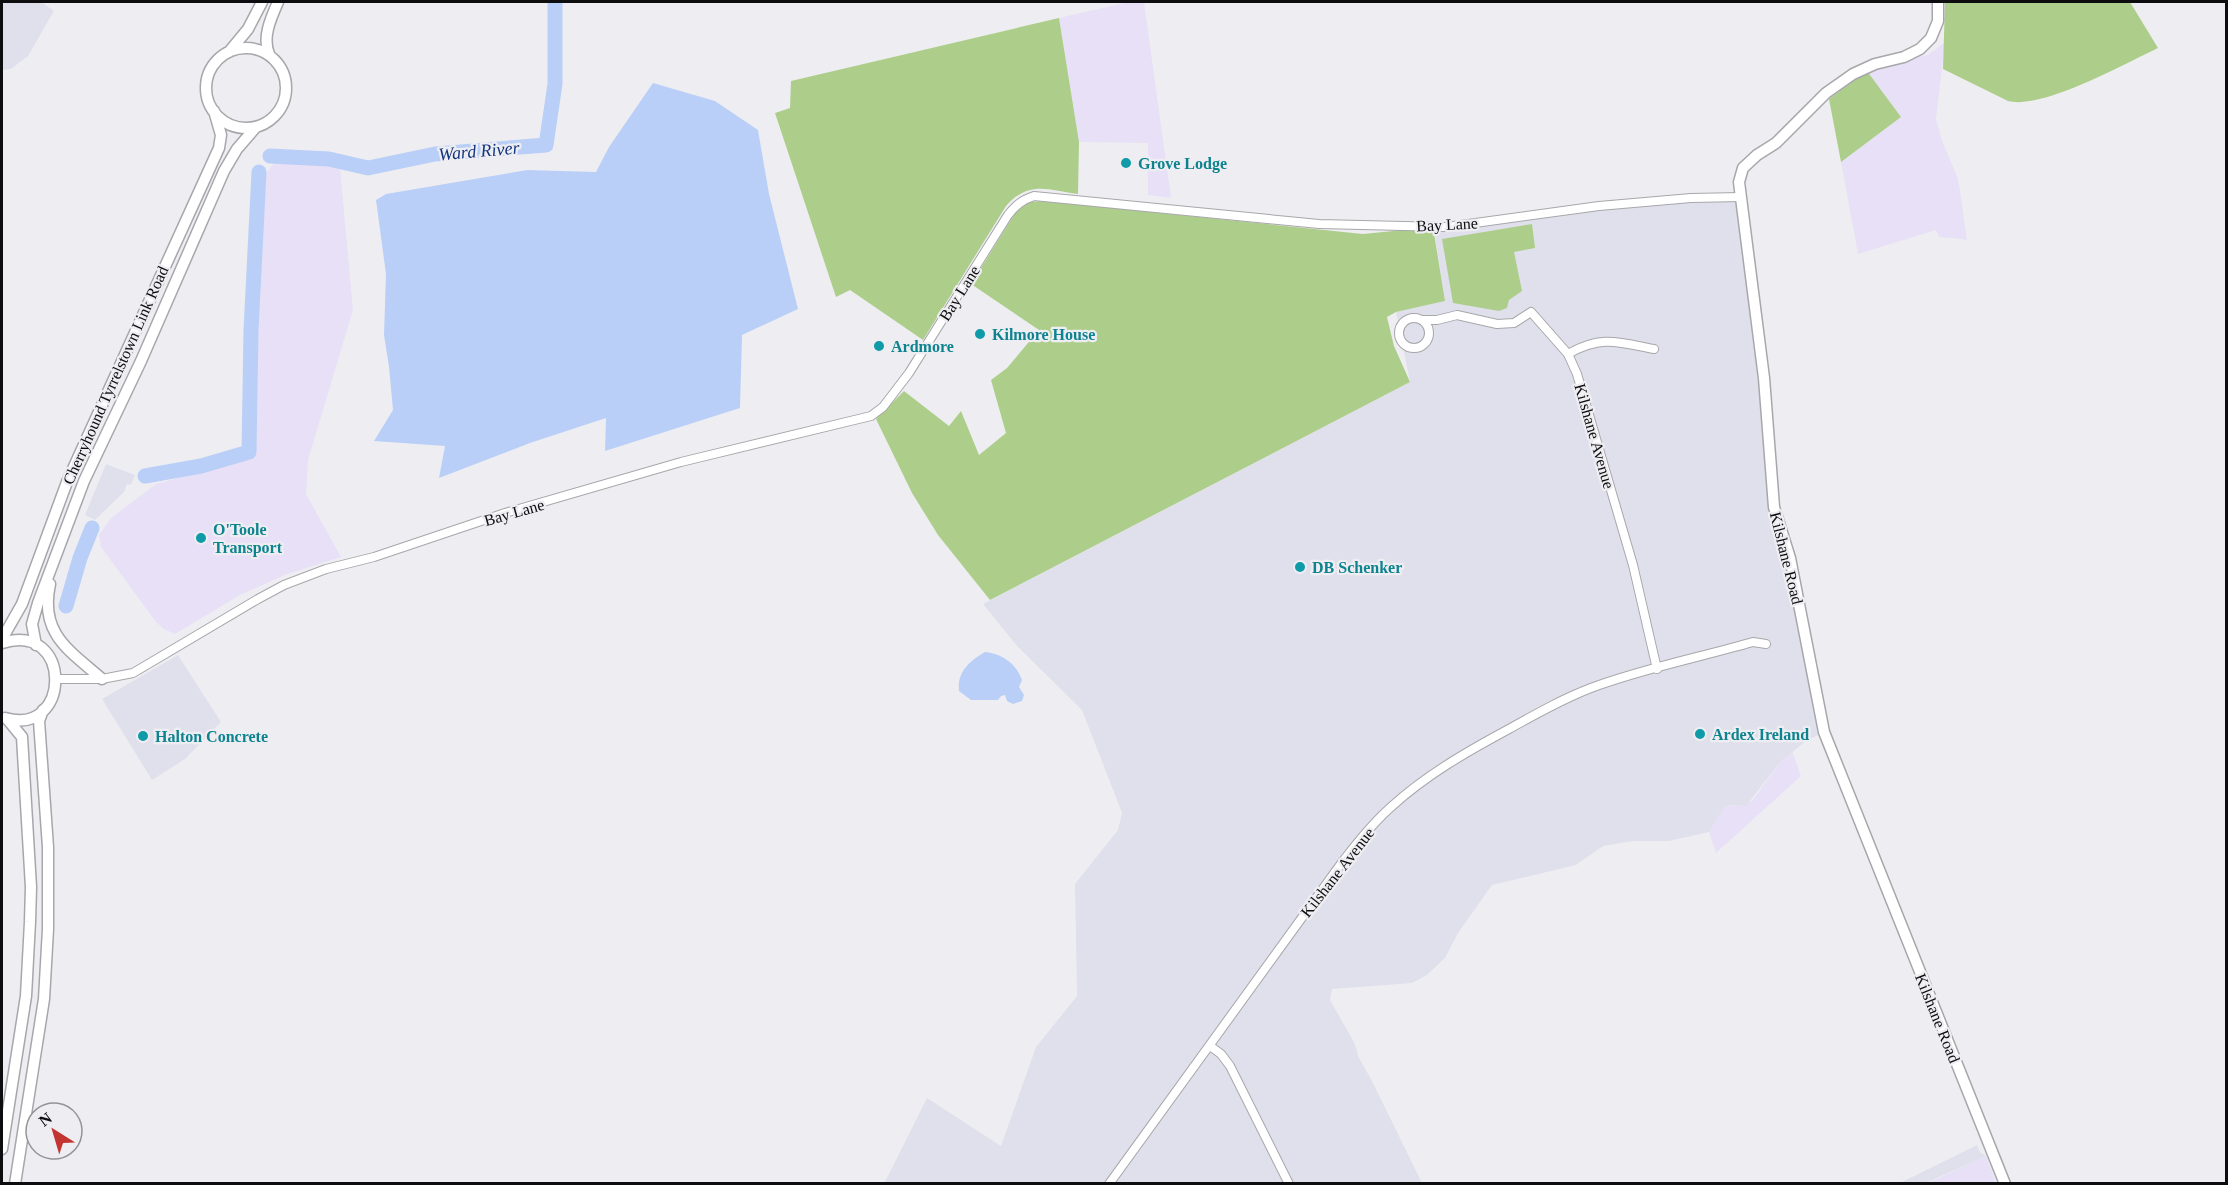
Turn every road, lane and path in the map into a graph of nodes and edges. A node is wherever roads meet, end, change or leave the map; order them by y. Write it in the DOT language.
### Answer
graph roads {
  1 [pos="262,2"];
  2 [pos="278,2"];
  3 [pos="1938,2"];
  4 [pos="229,52"];
  5 [pos="269,54"];
  6 [pos="214,111"];
  7 [pos="256,127"];
  8 [pos="1741,197"];
  9 [pos="1422,320"];
  10 [pos="1437,320"];
  11 [pos="1430,332"];
  12 [pos="1654,349"];
  13 [pos="1568,354"];
  14 [pos="71,515"];
  15 [pos="2,641"];
  16 [pos="1766,644"];
  17 [pos="36,645"];
  18 [pos="1657,669"];
  19 [pos="56,678"];
  20 [pos="102,679"];
  21 [pos="43,710"];
  22 [pos="5,719"];
  23 [pos="1210,1046"];
  24 [pos="2,1149"];
  25 [pos="15,1184"];
  26 [pos="1110,1184"];
  27 [pos="1289,1184"];
  28 [pos="2005,1184"];
  1 -- 4 [label="street"];
  2 -- 5 [label="street"];
  3 -- 8 [label="street, Kilshane Road"];
  4 -- 5 [label="street"];
  4 -- 6 [label="street"];
  5 -- 7 [label="street"];
  6 -- 7 [label="street"];
  6 -- 15 [label="street, Cherryhound Tyrrelstown Link Road"];
  7 -- 14 [label="street, Cherryhound Tyrrelstown Link Road"];
  8 -- 20 [label="street, Bay Lane"];
  8 -- 28 [label="street, Kilshane Road"];
  9 -- 10 [label="street, Kilshane Avenue"];
  9 -- 11 [label="street"];
  9 -- 11 [label="street"];
  10 -- 11 [label="street"];
  10 -- 13 [label="street, Kilshane Avenue"];
  12 -- 13 [label="street"];
  13 -- 18 [label="street, Kilshane Avenue"];
  14 -- 17 [label="street, Cherryhound Tyrrelstown Link Road"];
  14 -- 20 [label="street"];
  15 -- 17 [label="street"];
  16 -- 18 [label="street, Kilshane Avenue"];
  17 -- 19 [label="street"];
  18 -- 23 [label="street, Kilshane Avenue"];
  19 -- 20 [label="street, Bay Lane"];
  19 -- 21 [label="street"];
  21 -- 22 [label="street"];
  21 -- 25 [label="street"];
  22 -- 24 [label="street"];
  23 -- 26 [label="street, Kilshane Avenue"];
  23 -- 27 [label="street"];
}
